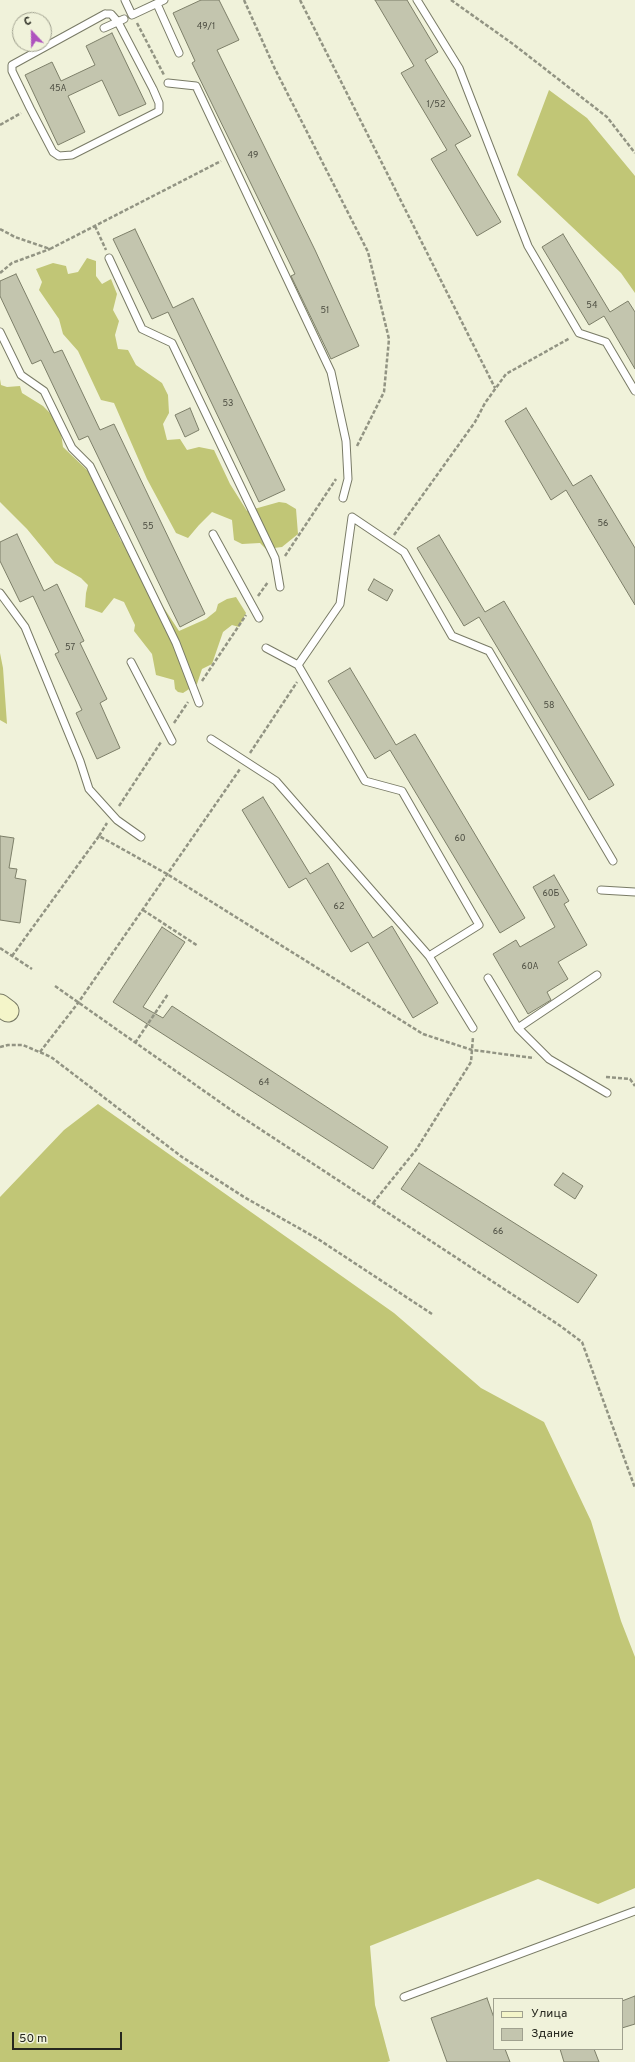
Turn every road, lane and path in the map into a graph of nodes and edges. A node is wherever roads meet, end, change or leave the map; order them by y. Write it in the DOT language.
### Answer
graph roads {
  1 [pos="125,0"];
  2 [pos="164,0"];
  3 [pos="244,0"];
  4 [pos="300,0"];
  5 [pos="417,0"];
  6 [pos="451,0"];
  7 [pos="157,4"];
  8 [pos="132,15"];
  9 [pos="121,21"];
  10 [pos="104,28"];
  11 [pos="179,52"];
  12 [pos="168,83"];
  13 [pos="30,108"];
  14 [pos="0,125"];
  15 [pos="635,153"];
  16 [pos="229,157"];
  17 [pos="95,226"];
  18 [pos="0,229"];
  19 [pos="50,249"];
  20 [pos="109,258"];
  21 [pos="0,273"];
  22 [pos="0,332"];
  23 [pos="579,333"];
  24 [pos="495,388"];
  25 [pos="635,391"];
  26 [pos="347,462"];
  27 [pos="343,498"];
  28 [pos="213,534"];
  29 [pos="390,542"];
  30 [pos="277,568"];
  31 [pos="280,587"];
  32 [pos="0,593"];
  33 [pos="252,606"];
  34 [pos="259,618"];
  35 [pos="266,648"];
  36 [pos="131,662"];
  37 [pos="298,665"];
  38 [pos="303,673"];
  39 [pos="195,692"];
  40 [pos="199,703"];
  41 [pos="168,732"];
  42 [pos="211,739"];
  43 [pos="172,741"];
  44 [pos="245,761"];
  45 [pos="113,815"];
  46 [pos="99,836"];
  47 [pos="141,837"];
  48 [pos="613,861"];
  49 [pos="167,874"];
  50 [pos="601,890"];
  51 [pos="635,892"];
  52 [pos="143,910"];
  53 [pos="198,946"];
  54 [pos="0,948"];
  55 [pos="12,956"];
  56 [pos="429,956"];
  57 [pos="32,969"];
  58 [pos="597,975"];
  59 [pos="488,978"];
  60 [pos="55,986"];
  61 [pos="168,994"];
  62 [pos="78,1003"];
  63 [pos="473,1028"];
  64 [pos="518,1028"];
  65 [pos="135,1043"];
  66 [pos="0,1046"];
  67 [pos="472,1050"];
  68 [pos="40,1052"];
  69 [pos="541,1059"];
  70 [pos="606,1077"];
  71 [pos="635,1086"];
  72 [pos="607,1093"];
  73 [pos="373,1203"];
  74 [pos="432,1314"];
  75 [pos="635,1488"];
  76 [pos="635,1910"];
  77 [pos="404,1997"];
  1 -- 8 [label="lane"];
  2 -- 7 [label="lane"];
  3 -- 26 [label="path"];
  4 -- 24 [label="path"];
  5 -- 23 [label="lane"];
  6 -- 15 [label="path"];
  7 -- 8 [label="lane"];
  7 -- 11 [label="lane"];
  8 -- 12 [label="path"];
  9 -- 10 [label="lane"];
  9 -- 13 [label="lane"];
  9 -- 13 [label="lane"];
  12 -- 16 [label="lane"];
  13 -- 14 [label="path"];
  16 -- 17 [label="path"];
  16 -- 26 [label="lane"];
  17 -- 19 [label="path"];
  17 -- 20 [label="path"];
  18 -- 19 [label="path"];
  19 -- 21 [label="path"];
  20 -- 30 [label="lane"];
  22 -- 39 [label="lane"];
  23 -- 24 [label="path"];
  23 -- 25 [label="lane"];
  24 -- 29 [label="path"];
  26 -- 27 [label="lane"];
  26 -- 30 [label="path"];
  28 -- 33 [label="lane"];
  29 -- 37 [label="lane"];
  29 -- 48 [label="lane"];
  30 -- 31 [label="lane"];
  30 -- 33 [label="path"];
  32 -- 45 [label="lane"];
  33 -- 34 [label="lane"];
  33 -- 39 [label="path"];
  35 -- 37 [label="lane"];
  36 -- 41 [label="lane"];
  37 -- 38 [label="lane"];
  38 -- 44 [label="path"];
  38 -- 56 [label="lane"];
  39 -- 40 [label="lane"];
  39 -- 41 [label="path"];
  41 -- 43 [label="lane"];
  41 -- 45 [label="path"];
  42 -- 44 [label="lane"];
  44 -- 49 [label="path"];
  44 -- 56 [label="lane"];
  45 -- 46 [label="path"];
  45 -- 47 [label="lane"];
  46 -- 49 [label="path"];
  46 -- 55 [label="path"];
  49 -- 52 [label="path"];
  49 -- 67 [label="path"];
  50 -- 51 [label="lane"];
  52 -- 53 [label="path"];
  52 -- 62 [label="path"];
  54 -- 55 [label="path"];
  55 -- 57 [label="path"];
  56 -- 63 [label="lane"];
  58 -- 64 [label="lane"];
  59 -- 64 [label="lane"];
  60 -- 62 [label="path"];
  61 -- 65 [label="path"];
  62 -- 65 [label="path"];
  62 -- 68 [label="path"];
  63 -- 67 [label="path"];
  64 -- 72 [label="lane"];
  65 -- 73 [label="path"];
  66 -- 68 [label="path"];
  67 -- 69 [label="path"];
  67 -- 73 [label="path"];
  68 -- 74 [label="path"];
  70 -- 71 [label="path"];
  73 -- 75 [label="path"];
  76 -- 77 [label="lane"];
}
